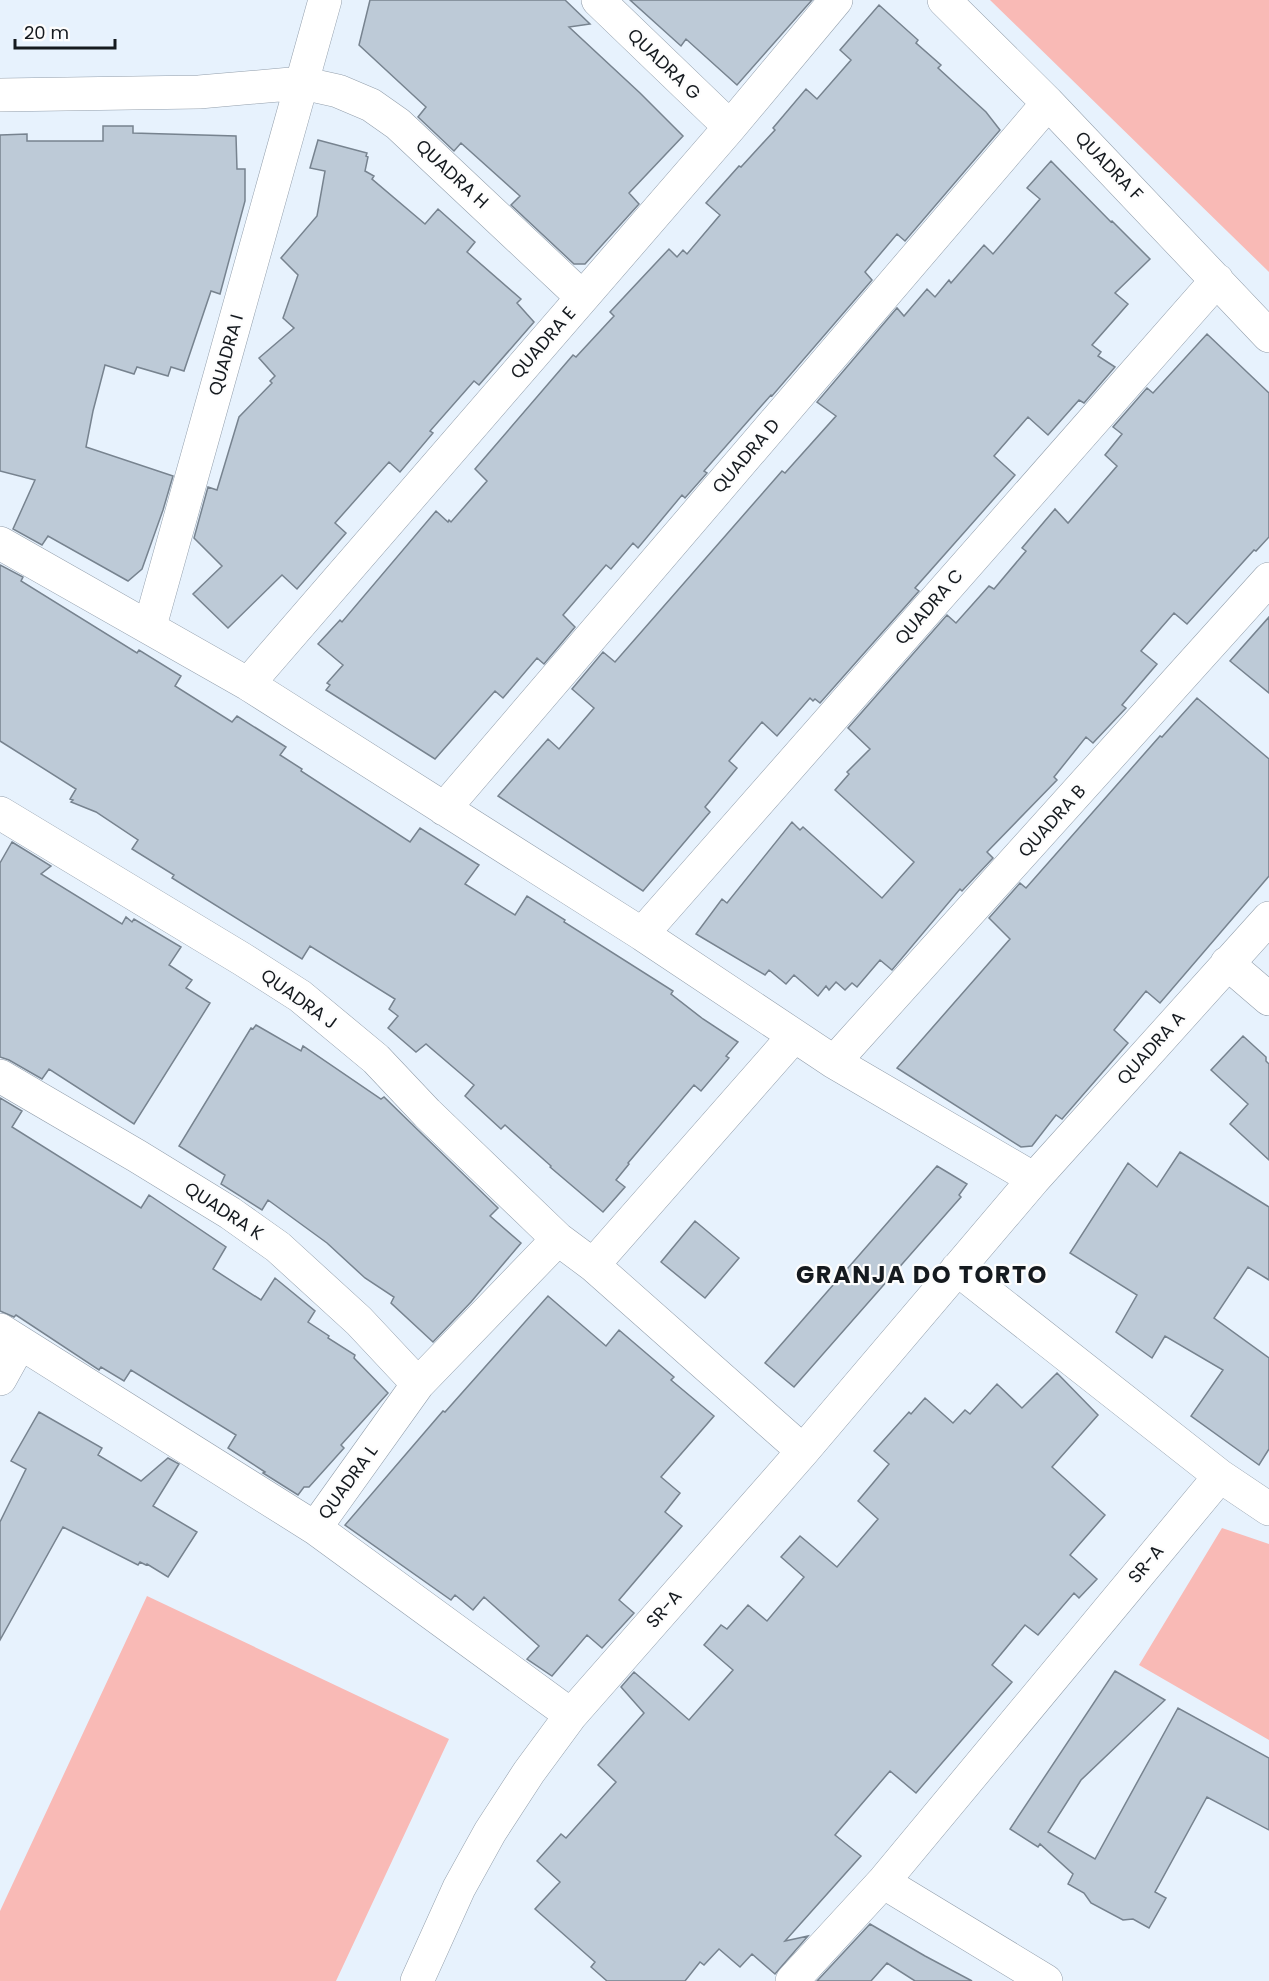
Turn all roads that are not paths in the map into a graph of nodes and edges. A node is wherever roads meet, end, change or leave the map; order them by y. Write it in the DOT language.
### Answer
graph roads {
  1 [pos="325,0"];
  2 [pos="598,0"];
  3 [pos="836,0"];
  4 [pos="944,0"];
  5 [pos="302,83"];
  6 [pos="0,95"];
  7 [pos="1048,103"];
  8 [pos="730,127"];
  9 [pos="1217,280"];
  10 [pos="582,297"];
  11 [pos="1269,336"];
  12 [pos="0,543"];
  13 [pos="1269,579"];
  14 [pos="150,626"];
  15 [pos="248,684"];
  16 [pos="444,809"];
  17 [pos="0,813"];
  18 [pos="1269,918"];
  19 [pos="642,934"];
  20 [pos="1227,963"];
  21 [pos="1269,999"];
  22 [pos="794,1036"];
  23 [pos="834,1062"];
  24 [pos="0,1076"];
  25 [pos="1034,1179"];
  26 [pos="558,1239"];
  27 [pos="593,1265"];
  28 [pos="957,1269"];
  29 [pos="10,1336"];
  30 [pos="0,1379"];
  31 [pos="418,1384"];
  32 [pos="803,1451"];
  33 [pos="1220,1476"];
  34 [pos="1269,1509"];
  35 [pos="315,1528"];
  36 [pos="571,1715"];
  37 [pos="883,1882"];
  38 [pos="417,1981"];
  39 [pos="792,1981"];
  40 [pos="1046,1981"];
  1 -- 5 [label="street, QUADRA I"];
  2 -- 8 [label="street, QUADRA G"];
  3 -- 8 [label="street, QUADRA E"];
  4 -- 7 [label="street, QUADRA F"];
  5 -- 6 [label="street"];
  5 -- 10 [label="street, QUADRA H"];
  5 -- 14 [label="street, QUADRA I"];
  7 -- 9 [label="street, QUADRA F"];
  7 -- 16 [label="street, QUADRA D"];
  8 -- 10 [label="street, QUADRA E"];
  9 -- 11 [label="street, QUADRA F"];
  9 -- 19 [label="street, QUADRA C"];
  10 -- 15 [label="street, QUADRA E"];
  12 -- 14 [label="street"];
  13 -- 23 [label="street, QUADRA B"];
  14 -- 15 [label="street"];
  15 -- 16 [label="street"];
  16 -- 19 [label="street"];
  17 -- 26 [label="street, QUADRA J"];
  18 -- 20 [label="street, QUADRA A"];
  19 -- 22 [label="street"];
  20 -- 21 [label="street"];
  20 -- 25 [label="street, QUADRA A"];
  22 -- 23 [label="street"];
  22 -- 27 [label="street"];
  23 -- 25 [label="street"];
  24 -- 31 [label="street, QUADRA K"];
  25 -- 28 [label="street, SR-A"];
  26 -- 27 [label="street, QUADRA J"];
  26 -- 31 [label="street, QUADRA L"];
  27 -- 32 [label="street, QUADRA J"];
  28 -- 32 [label="street, SR-A"];
  28 -- 33 [label="street"];
  29 -- 30 [label="street"];
  29 -- 35 [label="street, QUADRA L"];
  31 -- 35 [label="street, QUADRA L"];
  32 -- 36 [label="street, SR-A"];
  33 -- 34 [label="street"];
  33 -- 37 [label="street, SR-A"];
  35 -- 36 [label="street"];
  36 -- 38 [label="street, SR-A"];
  37 -- 39 [label="street, SR-A"];
  37 -- 40 [label="street"];
}
